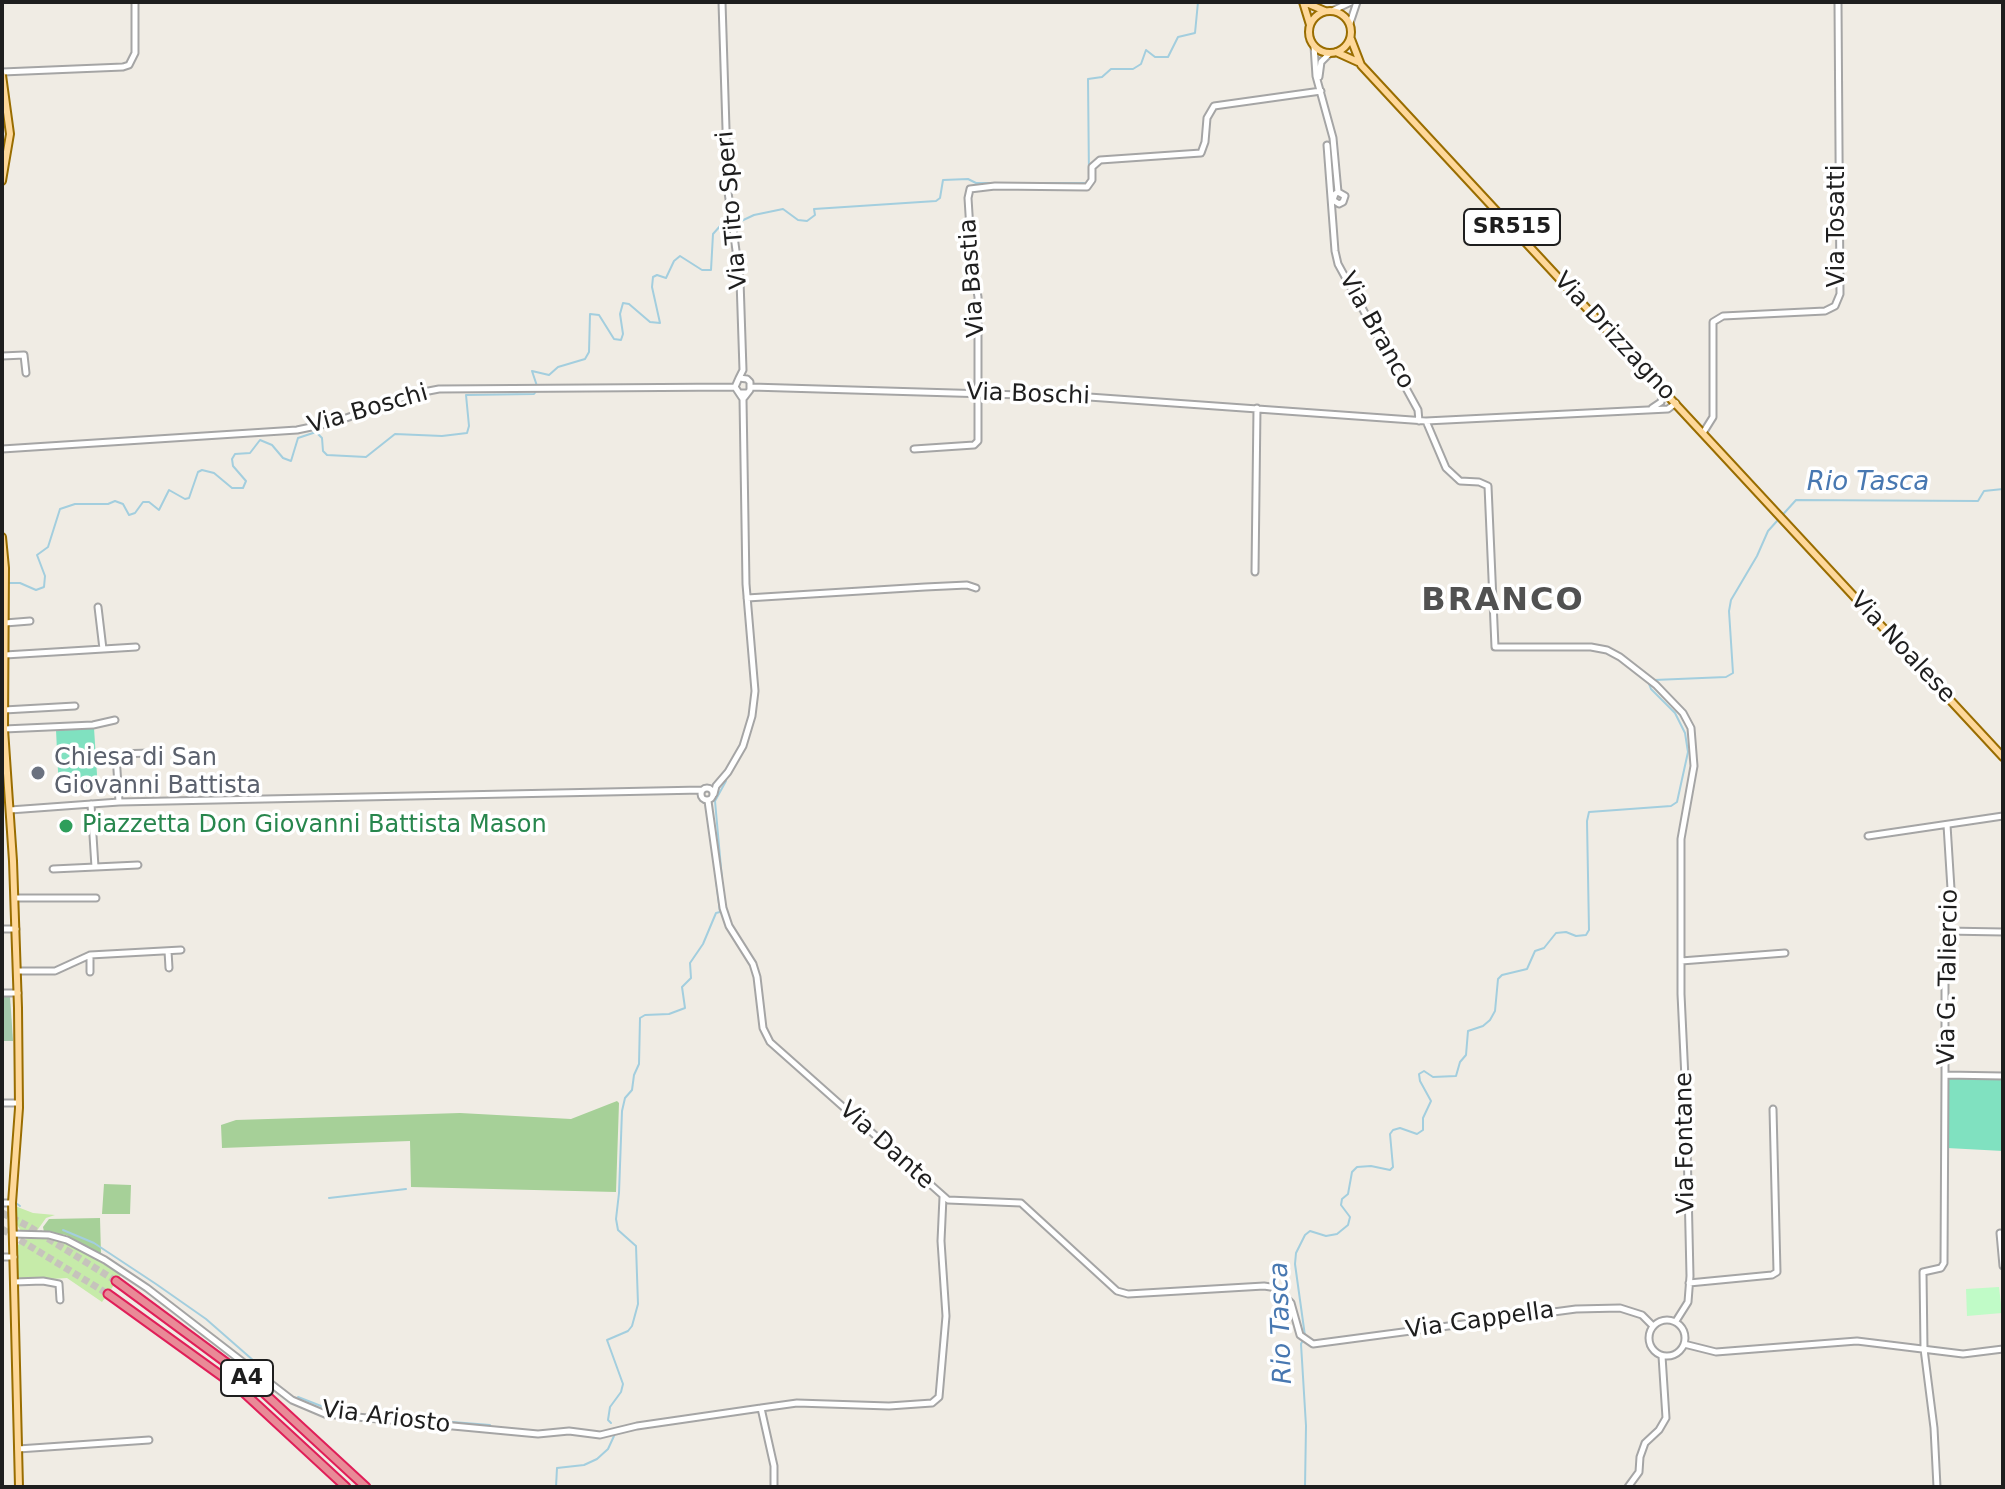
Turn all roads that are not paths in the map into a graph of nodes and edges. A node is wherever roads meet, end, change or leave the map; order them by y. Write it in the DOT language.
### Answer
graph roads {
  1 [pos="135,2"];
  2 [pos="722,2"];
  3 [pos="1304,2"];
  4 [pos="1354,2"];
  5 [pos="1838,2"];
  6 [pos="1334,10"];
  7 [pos="1325,11"];
  8 [pos="1350,23"];
  9 [pos="1310,25"];
  10 [pos="1351,39"];
  11 [pos="1314,46"];
  12 [pos="1333,53"];
  13 [pos="1361,65"];
  14 [pos="2,73"];
  15 [pos="1319,82"];
  16 [pos="1321,91"];
  17 [pos="1327,145"];
  18 [pos="2,181"];
  19 [pos="1338,192"];
  20 [pos="2,356"];
  21 [pos="26,373"];
  22 [pos="743,378"];
  23 [pos="735,387"];
  24 [pos="1663,389"];
  25 [pos="745,393"];
  26 [pos="980,393"];
  27 [pos="1676,403"];
  28 [pos="1658,405"];
  29 [pos="1257,408"];
  30 [pos="1651,408"];
  31 [pos="1668,409"];
  32 [pos="1688,416"];
  33 [pos="1423,421"];
  34 [pos="1703,433"];
  35 [pos="2,449"];
  36 [pos="914,449"];
  37 [pos="2,537"];
  38 [pos="1801,539"];
  39 [pos="1255,572"];
  40 [pos="976,588"];
  41 [pos="747,598"];
  42 [pos="98,607"];
  43 [pos="30,621"];
  44 [pos="4,626"];
  45 [pos="136,647"];
  46 [pos="103,649"];
  47 [pos="5,655"];
  48 [pos="75,706"];
  49 [pos="4,710"];
  50 [pos="115,720"];
  51 [pos="4,729"];
  52 [pos="151,753"];
  53 [pos="2003,757"];
  54 [pos="716,786"];
  55 [pos="701,792"];
  56 [pos="714,794"];
  57 [pos="708,801"];
  58 [pos="119,802"];
  59 [pos="91,804"];
  60 [pos="10,810"];
  61 [pos="2003,816"];
  62 [pos="1683,817"];
  63 [pos="1947,825"];
  64 [pos="1868,836"];
  65 [pos="138,865"];
  66 [pos="95,867"];
  67 [pos="53,869"];
  68 [pos="15,898"];
  69 [pos="96,898"];
  70 [pos="2,929"];
  71 [pos="16,929"];
  72 [pos="1945,931"];
  73 [pos="2003,932"];
  74 [pos="181,950"];
  75 [pos="168,951"];
  76 [pos="1785,953"];
  77 [pos="90,955"];
  78 [pos="1681,961"];
  79 [pos="169,968"];
  80 [pos="17,971"];
  81 [pos="90,972"];
  82 [pos="2,993"];
  83 [pos="18,993"];
  84 [pos="1945,1075"];
  85 [pos="2003,1076"];
  86 [pos="2,1103"];
  87 [pos="19,1103"];
  88 [pos="1773,1109"];
  89 [pos="943,1197"];
  90 [pos="2,1203"];
  91 [pos="12,1203"];
  92 [pos="2000,1233"];
  93 [pos="13,1234"];
  94 [pos="2,1257"];
  95 [pos="14,1257"];
  96 [pos="2003,1266"];
  97 [pos="116,1281"];
  98 [pos="14,1282"];
  99 [pos="1689,1283"];
  100 [pos="108,1294"];
  101 [pos="60,1300"];
  102 [pos="1676,1321"];
  103 [pos="1653,1326"];
  104 [pos="1304,1339"];
  105 [pos="1684,1344"];
  106 [pos="1924,1349"];
  107 [pos="2003,1349"];
  108 [pos="1662,1356"];
  109 [pos="761,1408"];
  110 [pos="149,1440"];
  111 [pos="18,1449"];
  112 [pos="19,1487"];
  113 [pos="346,1487"];
  114 [pos="366,1487"];
  115 [pos="774,1487"];
  116 [pos="1628,1487"];
  117 [pos="1937,1487"];
  1 -- 14 [label="street"];
  2 -- 22 [label="street, Via Tito Speri"];
  3 -- 7 [label="main road"];
  3 -- 9 [label="main road"];
  4 -- 6 [label="street"];
  4 -- 8 [label="street"];
  5 -- 34 [label="street, Via Tosatti"];
  6 -- 7 [label="main road"];
  6 -- 8 [label="main road"];
  7 -- 9 [label="main road"];
  8 -- 10 [label="main road"];
  9 -- 11 [label="main road"];
  10 -- 12 [label="main road"];
  10 -- 13 [label="main road, Via Drizzagno"];
  11 -- 12 [label="main road"];
  11 -- 15 [label="street"];
  12 -- 13 [label="main road, Via Drizzagno"];
  12 -- 15 [label="street"];
  13 -- 24 [label="main road, Via Drizzagno / SR515"];
  14 -- 18 [label="main road"];
  15 -- 16 [label="street"];
  16 -- 19 [label="street"];
  16 -- 26 [label="street, Via Bastia"];
  17 -- 33 [label="street, Via Branco"];
  20 -- 21 [label="street"];
  22 -- 23 [label="street"];
  22 -- 25 [label="street"];
  23 -- 25 [label="street"];
  23 -- 35 [label="street, Via Boschi"];
  24 -- 27 [label="main road, Via Drizzagno / SR515"];
  24 -- 28 [label="street"];
  25 -- 26 [label="street, Via Boschi"];
  25 -- 41 [label="street"];
  26 -- 29 [label="street, Via Boschi"];
  26 -- 36 [label="street"];
  27 -- 28 [label="street, Via Boschi"];
  27 -- 31 [label="street"];
  27 -- 32 [label="main road, Via Drizzagno / SR515"];
  28 -- 30 [label="street, Via Boschi"];
  29 -- 33 [label="street, Via Boschi"];
  29 -- 39 [label="street"];
  30 -- 31 [label="street, Via Boschi"];
  30 -- 33 [label="street, Via Boschi"];
  31 -- 32 [label="street, Via Boschi"];
  32 -- 34 [label="main road, Via Drizzagno / SR515"];
  33 -- 62 [label="street, Via Branco"];
  34 -- 38 [label="main road, Via Drizzagno / SR515"];
  37 -- 44 [label="main road"];
  38 -- 53 [label="main road, Via Noalese / SR515"];
  40 -- 41 [label="street"];
  41 -- 54 [label="street"];
  42 -- 46 [label="street"];
  43 -- 44 [label="street"];
  44 -- 47 [label="main road"];
  45 -- 46 [label="street"];
  46 -- 47 [label="street"];
  47 -- 49 [label="main road"];
  48 -- 49 [label="street"];
  49 -- 51 [label="main road"];
  50 -- 51 [label="street"];
  51 -- 60 [label="main road"];
  52 -- 58 [label="street"];
  54 -- 55 [label="street"];
  54 -- 56 [label="street"];
  55 -- 56 [label="street"];
  55 -- 57 [label="street"];
  55 -- 58 [label="street"];
  56 -- 57 [label="street"];
  57 -- 89 [label="street, Via Dante"];
  58 -- 59 [label="street"];
  59 -- 60 [label="street"];
  59 -- 66 [label="street"];
  60 -- 68 [label="main road"];
  61 -- 63 [label="street"];
  62 -- 78 [label="street, Via Fontane"];
  63 -- 64 [label="street"];
  63 -- 72 [label="street, Via G. Taliercio"];
  65 -- 66 [label="street"];
  66 -- 67 [label="street"];
  68 -- 69 [label="street"];
  68 -- 71 [label="main road"];
  70 -- 71 [label="street"];
  71 -- 80 [label="main road"];
  72 -- 73 [label="street"];
  72 -- 84 [label="street, Via G. Taliercio"];
  74 -- 75 [label="street"];
  75 -- 77 [label="street"];
  75 -- 79 [label="street"];
  76 -- 78 [label="street"];
  77 -- 80 [label="street"];
  77 -- 81 [label="street"];
  78 -- 99 [label="street, Via Fontane"];
  80 -- 83 [label="main road"];
  82 -- 83 [label="street"];
  83 -- 87 [label="main road"];
  84 -- 85 [label="street, Via G. Taliercio"];
  84 -- 106 [label="street"];
  86 -- 87 [label="street"];
  87 -- 91 [label="main road"];
  88 -- 99 [label="street"];
  89 -- 104 [label="street, Via Dante"];
  89 -- 109 [label="street, Via Ariosto"];
  90 -- 91 [label="street"];
  91 -- 93 [label="main road"];
  92 -- 96 [label="street"];
  93 -- 95 [label="main road"];
  93 -- 109 [label="street, Via Ariosto"];
  94 -- 95 [label="street"];
  95 -- 98 [label="main road"];
  97 -- 114 [label="highway, A4"];
  98 -- 101 [label="street"];
  98 -- 111 [label="main road"];
  99 -- 102 [label="street, Via Fontane"];
  100 -- 113 [label="highway, A4"];
  102 -- 103 [label="street"];
  102 -- 105 [label="street"];
  103 -- 104 [label="street, Via Cappella"];
  103 -- 108 [label="street"];
  105 -- 106 [label="street"];
  105 -- 108 [label="street"];
  106 -- 107 [label="street"];
  106 -- 117 [label="street"];
  108 -- 116 [label="street"];
  109 -- 115 [label="street"];
  110 -- 111 [label="street"];
  111 -- 112 [label="main road"];
}
